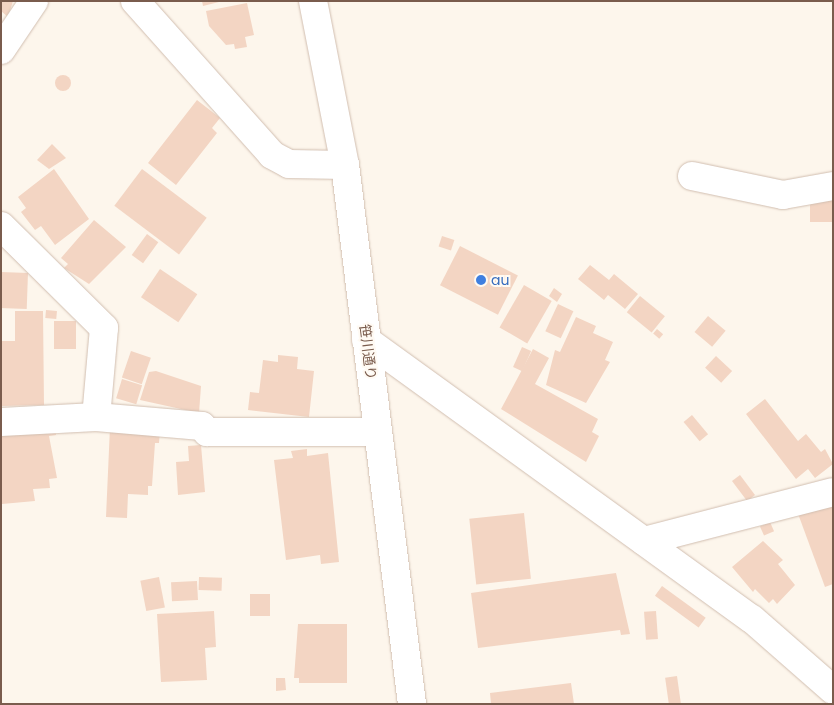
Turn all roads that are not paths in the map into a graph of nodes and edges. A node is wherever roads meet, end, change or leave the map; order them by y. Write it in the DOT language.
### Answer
graph roads {
  1 [pos="34,1"];
  2 [pos="135,1"];
  3 [pos="313,1"];
  4 [pos="1,50"];
  5 [pos="345,165"];
  6 [pos="692,176"];
  7 [pos="833,186"];
  8 [pos="1,226"];
  9 [pos="366,340"];
  10 [pos="96,417"];
  11 [pos="1,422"];
  12 [pos="378,432"];
  13 [pos="833,492"];
  14 [pos="644,541"];
  15 [pos="833,690"];
  16 [pos="412,704"];
  1 -- 4 [label="street"];
  2 -- 5 [label="street"];
  3 -- 5 [label="street, 笹川通り"];
  5 -- 9 [label="street, 笹川通り"];
  6 -- 7 [label="street"];
  8 -- 10 [label="street"];
  9 -- 12 [label="street, 笹川通り"];
  9 -- 14 [label="street"];
  10 -- 11 [label="street"];
  10 -- 12 [label="street"];
  12 -- 16 [label="street, 笹川通り"];
  13 -- 14 [label="street"];
  14 -- 15 [label="street"];
}
